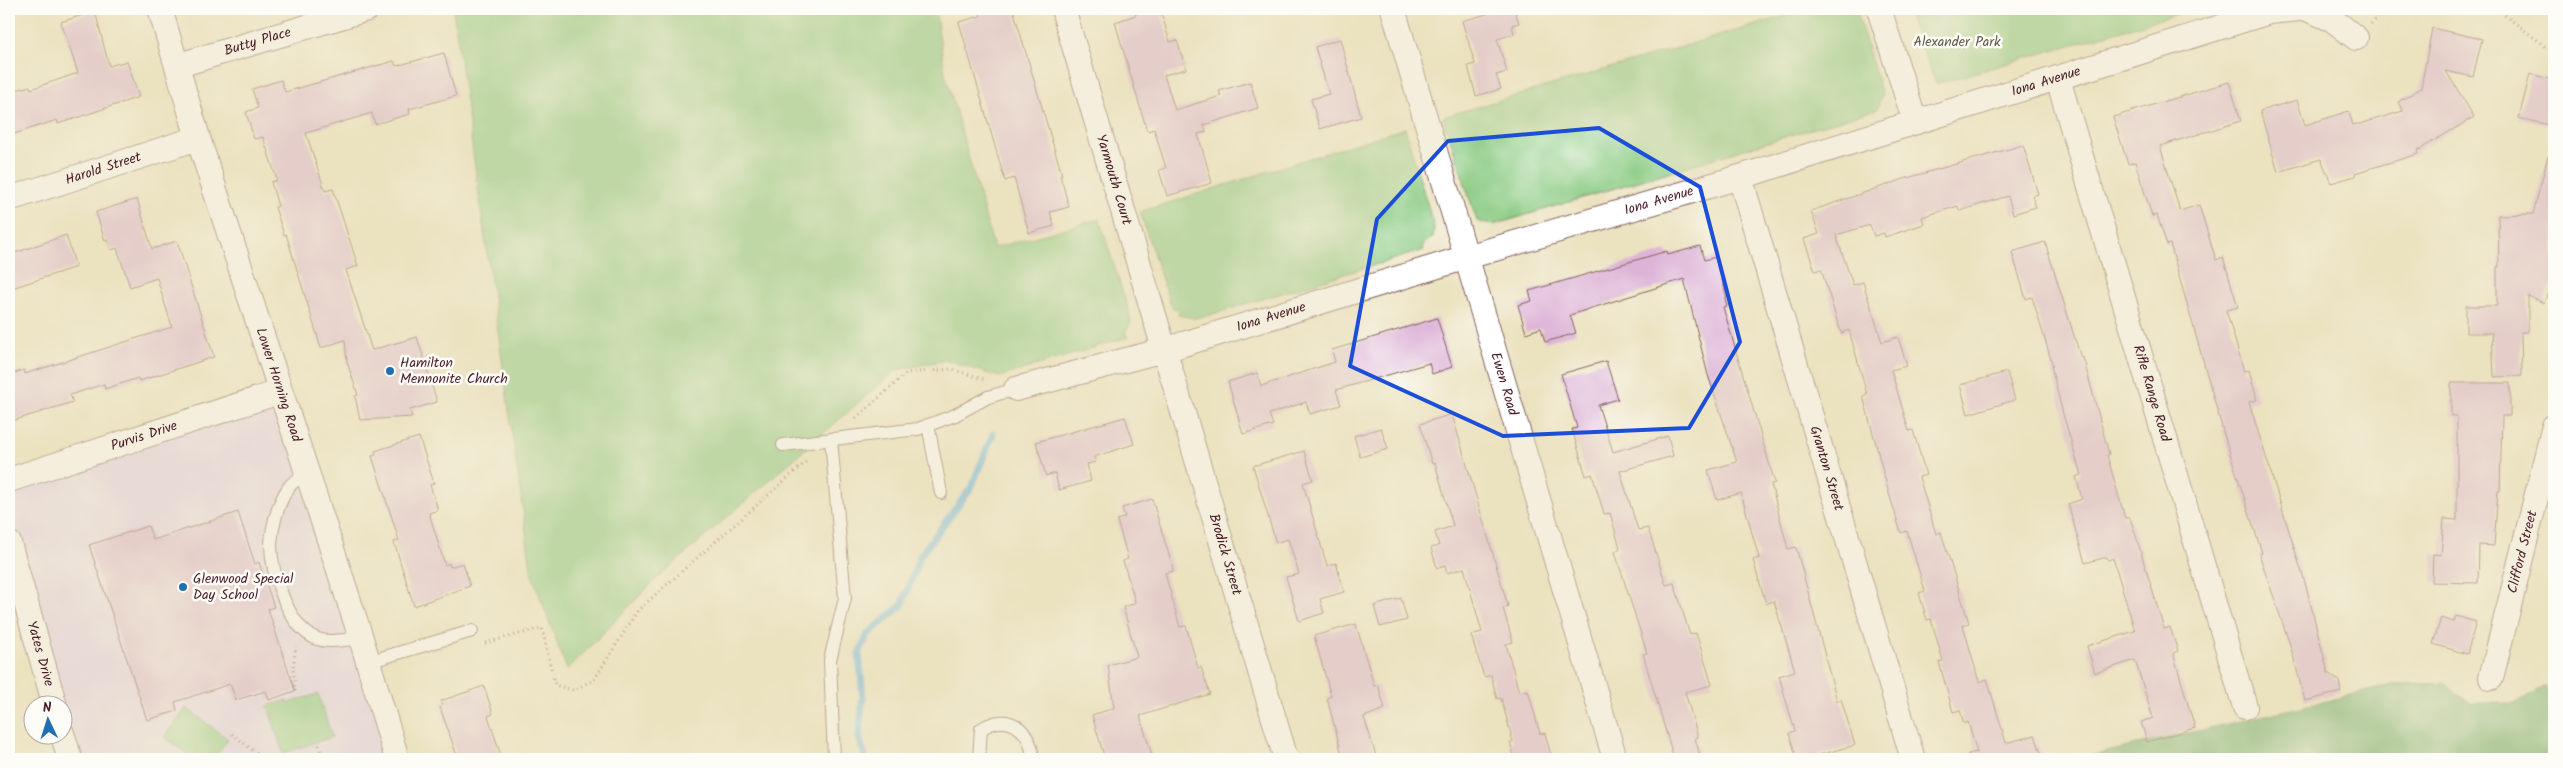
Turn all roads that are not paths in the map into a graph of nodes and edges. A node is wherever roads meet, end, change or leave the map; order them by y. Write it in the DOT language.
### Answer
graph roads {
  1 [pos="160,9"];
  2 [pos="367,9"];
  3 [pos="1063,9"];
  4 [pos="1393,9"];
  5 [pos="1879,9"];
  6 [pos="2299,9"];
  7 [pos="2307,9"];
  8 [pos="2356,38"];
  9 [pos="179,65"];
  10 [pos="2058,79"];
  11 [pos="1915,122"];
  12 [pos="198,138"];
  13 [pos="1740,176"];
  14 [pos="9,199"];
  15 [pos="1467,256"];
  16 [pos="1164,350"];
  17 [pos="1016,389"];
  18 [pos="280,392"];
  19 [pos="928,426"];
  20 [pos="2554,426"];
  21 [pos="831,440"];
  22 [pos="783,445"];
  23 [pos="308,473"];
  24 [pos="9,480"];
  25 [pos="941,493"];
  26 [pos="9,543"];
  27 [pos="472,631"];
  28 [pos="361,638"];
  29 [pos="368,662"];
  30 [pos="2491,678"];
  31 [pos="52,696"];
  32 [pos="2245,707"];
  33 [pos="66,746"];
  34 [pos="70,759"];
  35 [pos="397,759"];
  36 [pos="834,759"];
  37 [pos="978,759"];
  38 [pos="1033,759"];
  39 [pos="1286,759"];
  40 [pos="1615,759"];
  41 [pos="1913,759"];
  1 -- 9 [label="street, Lower Horning Road"];
  2 -- 9 [label="street, Butty Place"];
  3 -- 16 [label="street, Yarmouth Court"];
  4 -- 15 [label="street, Ewen Road"];
  5 -- 11 [label="street"];
  6 -- 10 [label="street, Iona Avenue"];
  7 -- 8 [label="street"];
  9 -- 12 [label="street, Lower Horning Road"];
  10 -- 11 [label="street, Iona Avenue"];
  10 -- 32 [label="street, Rifle Range Road"];
  11 -- 13 [label="street, Iona Avenue"];
  12 -- 14 [label="street, Harold Street"];
  12 -- 18 [label="street, Lower Horning Road"];
  13 -- 15 [label="street, Iona Avenue"];
  13 -- 41 [label="street, Granton Street"];
  15 -- 16 [label="street, Iona Avenue"];
  15 -- 40 [label="street, Ewen Road"];
  16 -- 17 [label="street, Iona Avenue"];
  16 -- 39 [label="street, Brodick Street"];
  17 -- 19 [label="lane"];
  18 -- 23 [label="street, Lower Horning Road"];
  18 -- 24 [label="street, Purvis Drive"];
  19 -- 21 [label="lane"];
  19 -- 25 [label="lane"];
  20 -- 30 [label="street, Clifford Street"];
  21 -- 22 [label="lane"];
  21 -- 36 [label="lane"];
  23 -- 28 [label="street, Lower Horning Road"];
  23 -- 28 [label="lane"];
  26 -- 31 [label="street, Yates Drive"];
  27 -- 29 [label="lane"];
  28 -- 29 [label="street, Lower Horning Road"];
  29 -- 35 [label="street, Lower Horning Road"];
  33 -- 34 [label="street"];
  37 -- 38 [label="lane"];
}
